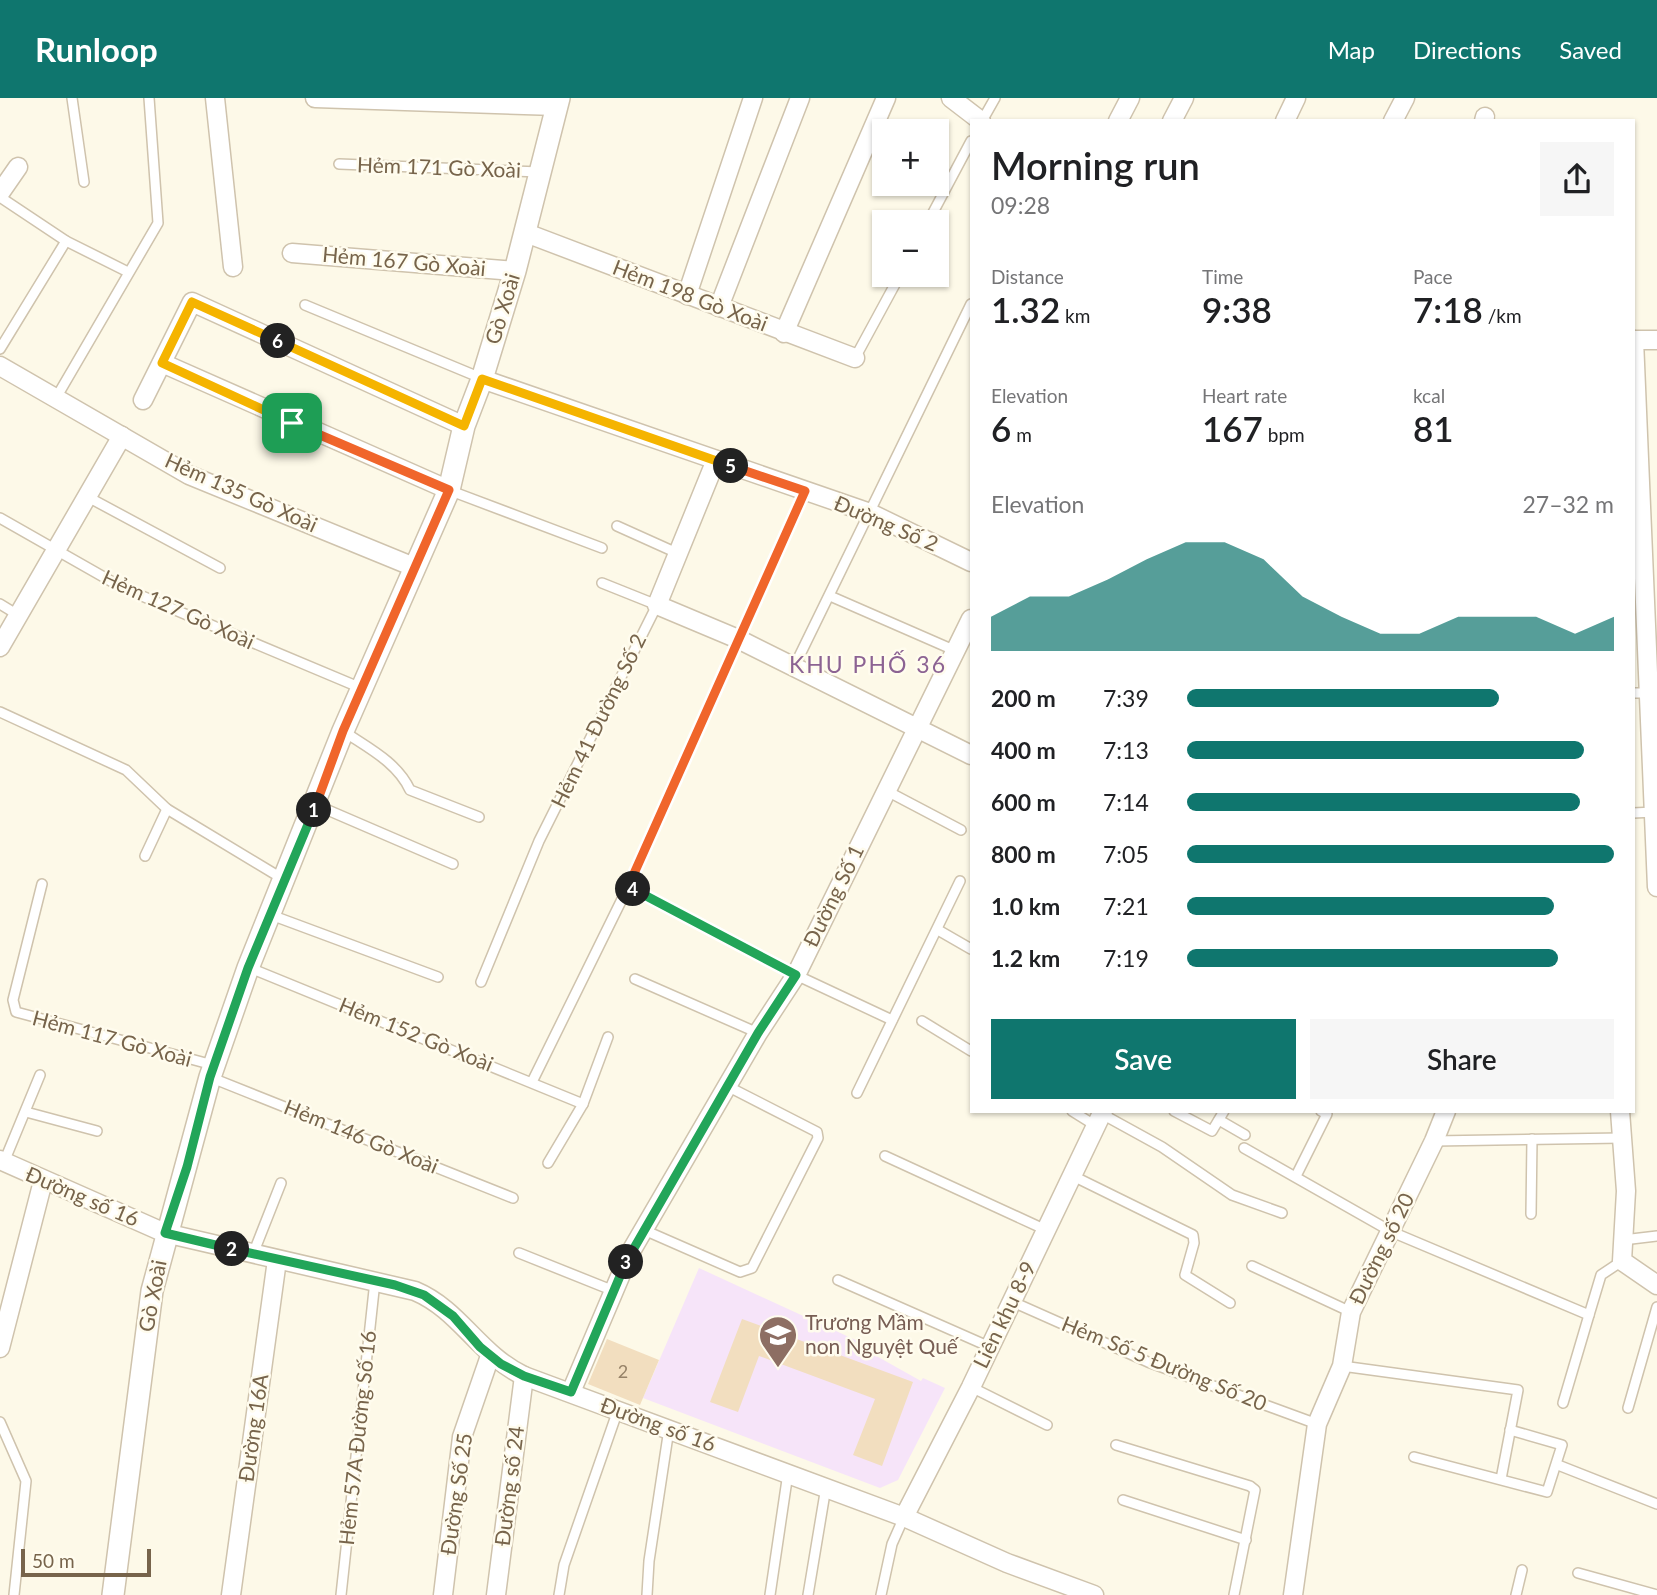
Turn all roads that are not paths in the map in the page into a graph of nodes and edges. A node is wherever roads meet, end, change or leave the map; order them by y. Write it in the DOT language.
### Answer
graph roads {
  1 [pos="72,98"];
  2 [pos="149,98"];
  3 [pos="215,98"];
  4 [pos="315,98"];
  5 [pos="753,98"];
  6 [pos="800,98"];
  7 [pos="886,98"];
  8 [pos="951,98"];
  9 [pos="995,98"];
  10 [pos="1130,98"];
  11 [pos="1184,98"];
  12 [pos="1296,98"];
  13 [pos="1405,98"];
  14 [pos="557,102"];
  15 [pos="979,119"];
  16 [pos="983,119"];
  17 [pos="1119,119"];
  18 [pos="1173,119"];
  19 [pos="1286,119"];
  20 [pos="1394,119"];
  21 [pos="970,143"];
  22 [pos="339,163"];
  23 [pos="18,167"];
  24 [pos="539,172"];
  25 [pos="84,182"];
  26 [pos="0,195"];
  27 [pos="934,210"];
  28 [pos="526,233"];
  29 [pos="66,241"];
  30 [pos="292,253"];
  31 [pos="233,267"];
  32 [pos="515,271"];
  33 [pos="128,272"];
  34 [pos="893,287"];
  35 [pos="687,295"];
  36 [pos="304,305"];
  37 [pos="970,306"];
  38 [pos="719,307"];
  39 [pos="783,333"];
  40 [pos="1635,340"];
  41 [pos="1657,340"];
  42 [pos="0,349"];
  43 [pos="855,358"];
  44 [pos="162,363"];
  45 [pos="0,366"];
  46 [pos="482,379"];
  47 [pos="1635,394"];
  48 [pos="56,398"];
  49 [pos="143,400"];
  50 [pos="464,426"];
  51 [pos="122,436"];
  52 [pos="716,460"];
  53 [pos="449,490"];
  54 [pos="805,491"];
  55 [pos="86,496"];
  56 [pos="870,513"];
  57 [pos="0,518"];
  58 [pos="617,526"];
  59 [pos="602,548"];
  60 [pos="54,551"];
  61 [pos="677,554"];
  62 [pos="970,562"];
  63 [pos="414,567"];
  64 [pos="220,568"];
  65 [pos="602,583"];
  66 [pos="830,596"];
  67 [pos="0,604"];
  68 [pos="657,605"];
  69 [pos="18,615"];
  70 [pos="970,621"];
  71 [pos="738,639"];
  72 [pos="0,647"];
  73 [pos="956,651"];
  74 [pos="794,667"];
  75 [pos="363,689"];
  76 [pos="1646,693"];
  77 [pos="0,712"];
  78 [pos="916,727"];
  79 [pos="343,731"];
  80 [pos="970,751"];
  81 [pos="885,790"];
  82 [pos="316,805"];
  83 [pos="167,809"];
  84 [pos="1654,812"];
  85 [pos="1635,813"];
  86 [pos="480,817"];
  87 [pos="961,830"];
  88 [pos="145,856"];
  89 [pos="453,864"];
  90 [pos="284,880"];
  91 [pos="960,881"];
  92 [pos="42,884"];
  93 [pos="628,887"];
  94 [pos="1657,887"];
  95 [pos="271,915"];
  96 [pos="937,930"];
  97 [pos="970,948"];
  98 [pos="248,968"];
  99 [pos="796,975"];
  100 [pos="438,977"];
  101 [pos="635,979"];
  102 [pos="481,982"];
  103 [pos="892,1020"];
  104 [pos="922,1021"];
  105 [pos="758,1033"];
  106 [pos="608,1037"];
  107 [pos="970,1050"];
  108 [pos="212,1071"];
  109 [pos="40,1075"];
  110 [pos="532,1082"];
  111 [pos="727,1086"];
  112 [pos="857,1093"];
  113 [pos="583,1104"];
  114 [pos="26,1112"];
  115 [pos="1082,1113"];
  116 [pos="1178,1113"];
  117 [pos="1324,1113"];
  118 [pos="1445,1113"];
  119 [pos="1620,1113"];
  120 [pos="1221,1116"];
  121 [pos="1101,1117"];
  122 [pos="97,1131"];
  123 [pos="1245,1135"];
  124 [pos="1532,1139"];
  125 [pos="1622,1139"];
  126 [pos="1434,1141"];
  127 [pos="1244,1148"];
  128 [pos="885,1156"];
  129 [pos="2,1161"];
  130 [pos="548,1163"];
  131 [pos="1071,1175"];
  132 [pos="1296,1176"];
  133 [pos="43,1181"];
  134 [pos="281,1183"];
  135 [pos="513,1198"];
  136 [pos="1282,1213"];
  137 [pos="1531,1214"];
  138 [pos="644,1230"];
  139 [pos="1046,1230"];
  140 [pos="1392,1231"];
  141 [pos="165,1233"];
  142 [pos="1657,1237"];
  143 [pos="1623,1240"];
  144 [pos="519,1253"];
  145 [pos="253,1254"];
  146 [pos="277,1261"];
  147 [pos="1622,1261"];
  148 [pos="1252,1266"];
  149 [pos="838,1280"];
  150 [pos="375,1281"];
  151 [pos="1657,1285"];
  152 [pos="614,1291"];
  153 [pos="1013,1302"];
  154 [pos="1230,1303"];
  155 [pos="1657,1307"];
  156 [pos="1351,1312"];
  157 [pos="1589,1315"];
  158 [pos="990,1347"];
  159 [pos="0,1348"];
  160 [pos="490,1356"];
  161 [pos="1342,1366"];
  162 [pos="524,1376"];
  163 [pos="971,1387"];
  164 [pos="571,1392"];
  165 [pos="1563,1403"];
  166 [pos="1628,1409"];
  167 [pos="618,1410"];
  168 [pos="0,1422"];
  169 [pos="1047,1424"];
  170 [pos="1317,1424"];
  171 [pos="669,1429"];
  172 [pos="1510,1430"];
  173 [pos="1116,1445"];
  174 [pos="1414,1457"];
  175 [pos="1558,1465"];
  176 [pos="788,1473"];
  177 [pos="1501,1479"];
  178 [pos="826,1487"];
  179 [pos="1123,1500"];
  180 [pos="1657,1504"];
  181 [pos="904,1517"];
  182 [pos="1246,1540"];
  183 [pos="1522,1570"];
  184 [pos="1578,1573"];
  185 [pos="14,1595"];
  186 [pos="113,1595"];
  187 [pos="231,1595"];
  188 [pos="341,1595"];
  189 [pos="443,1595"];
  190 [pos="496,1595"];
  191 [pos="559,1595"];
  192 [pos="647,1595"];
  193 [pos="770,1595"];
  194 [pos="808,1595"];
  195 [pos="881,1595"];
  196 [pos="1094,1595"];
  197 [pos="1234,1595"];
  198 [pos="1293,1595"];
  199 [pos="1516,1595"];
  200 [pos="1657,1595"];
  1 -- 25 [label="lane"];
  2 -- 33 [label="lane"];
  3 -- 31 [label="street"];
  4 -- 14 [label="street"];
  5 -- 35 [label="street"];
  6 -- 38 [label="street"];
  7 -- 39 [label="street"];
  8 -- 15 [label="street"];
  9 -- 16 [label="lane"];
  10 -- 17 [label="street"];
  11 -- 18 [label="street"];
  12 -- 19 [label="street"];
  13 -- 20 [label="street"];
  14 -- 24 [label="street, Gò Xoài"];
  21 -- 27 [label="lane"];
  22 -- 24 [label="lane, Hẻm 171 Gò Xoài"];
  23 -- 26 [label="street"];
  24 -- 28 [label="street, Gò Xoài"];
  26 -- 29 [label="lane"];
  28 -- 32 [label="street, Gò Xoài"];
  28 -- 35 [label="street, Hẻm 198 Gò Xoài"];
  29 -- 33 [label="lane"];
  29 -- 42 [label="lane"];
  30 -- 32 [label="street, Hẻm 167 Gò Xoài"];
  32 -- 46 [label="street, Gò Xoài"];
  33 -- 48 [label="lane"];
  34 -- 43 [label="lane"];
  35 -- 38 [label="street, Hẻm 198 Gò Xoài"];
  36 -- 46 [label="lane"];
  37 -- 56 [label="lane"];
  38 -- 39 [label="street, Hẻm 198 Gò Xoài"];
  39 -- 43 [label="street, Hẻm 198 Gò Xoài"];
  40 -- 41 [label="street"];
  44 -- 49 [label="street"];
  44 -- 50 [label="street"];
  44 -- 53 [label="street"];
  45 -- 48 [label="street, Hẻm 135 Gò Xoài"];
  46 -- 50 [label="street, Gò Xoài"];
  46 -- 52 [label="street, Đường Số 2"];
  47 -- 76 [label="street"];
  48 -- 51 [label="street, Hẻm 135 Gò Xoài"];
  50 -- 53 [label="street, Gò Xoài"];
  51 -- 55 [label="street"];
  51 -- 63 [label="street, Hẻm 135 Gò Xoài"];
  52 -- 54 [label="street, Đường Số 2"];
  52 -- 61 [label="street, Hẻm 41 Đường Số 2"];
  53 -- 59 [label="lane"];
  53 -- 63 [label="street, Gò Xoài"];
  54 -- 56 [label="street, Đường Số 2"];
  54 -- 71 [label="lane"];
  55 -- 60 [label="street"];
  55 -- 64 [label="lane"];
  56 -- 62 [label="street, Đường Số 2"];
  56 -- 66 [label="lane"];
  57 -- 60 [label="lane, Hẻm 127 Gò Xoài"];
  58 -- 61 [label="lane"];
  60 -- 69 [label="street"];
  60 -- 75 [label="lane, Hẻm 127 Gò Xoài"];
  61 -- 68 [label="street, Hẻm 41 Đường Số 2"];
  63 -- 75 [label="street, Gò Xoài"];
  65 -- 68 [label="lane"];
  66 -- 73 [label="lane"];
  66 -- 74 [label="lane"];
  67 -- 69 [label="lane"];
  68 -- 71 [label="street"];
  68 -- 102 [label="lane, Hẻm 41 Đường Số 2"];
  69 -- 72 [label="street"];
  70 -- 73 [label="street, Đường Số 1"];
  71 -- 74 [label="street"];
  71 -- 93 [label="lane"];
  73 -- 78 [label="street, Đường Số 1"];
  74 -- 78 [label="street"];
  75 -- 79 [label="street, Gò Xoài"];
  76 -- 84 [label="street"];
  77 -- 83 [label="lane"];
  78 -- 80 [label="street"];
  78 -- 81 [label="street, Đường Số 1"];
  79 -- 82 [label="street, Gò Xoài"];
  79 -- 86 [label="lane"];
  81 -- 87 [label="lane"];
  81 -- 99 [label="street, Đường Số 1"];
  82 -- 89 [label="lane"];
  82 -- 90 [label="street, Gò Xoài"];
  83 -- 88 [label="lane"];
  83 -- 90 [label="lane"];
  84 -- 85 [label="lane"];
  84 -- 94 [label="street"];
  90 -- 95 [label="street, Gò Xoài"];
  91 -- 96 [label="lane"];
  92 -- 108 [label="lane, Hẻm 117 Gò Xoài"];
  93 -- 99 [label="lane"];
  93 -- 110 [label="lane"];
  95 -- 98 [label="street, Gò Xoài"];
  95 -- 100 [label="lane"];
  96 -- 97 [label="lane"];
  96 -- 103 [label="lane"];
  98 -- 108 [label="street, Gò Xoài"];
  98 -- 110 [label="lane, Hẻm 152 Gò Xoài"];
  99 -- 103 [label="lane"];
  99 -- 105 [label="street, Đường Số 1"];
  101 -- 105 [label="lane"];
  103 -- 112 [label="lane"];
  104 -- 107 [label="lane"];
  105 -- 111 [label="street, Đường Số 1"];
  106 -- 113 [label="lane"];
  108 -- 135 [label="lane, Hẻm 146 Gò Xoài"];
  108 -- 141 [label="street, Gò Xoài"];
  109 -- 114 [label="lane"];
  110 -- 113 [label="lane, Hẻm 152 Gò Xoài"];
  111 -- 138 [label="street, Đường Số 1"];
  111 -- 138 [label="lane"];
  113 -- 130 [label="lane"];
  114 -- 122 [label="lane"];
  114 -- 129 [label="lane"];
  115 -- 121 [label="lane"];
  116 -- 120 [label="lane"];
  117 -- 132 [label="lane"];
  118 -- 126 [label="street, Đường số 20"];
  119 -- 125 [label="street"];
  120 -- 123 [label="lane"];
  121 -- 131 [label="street, Liên khu 8-9"];
  121 -- 136 [label="lane"];
  124 -- 125 [label="lane"];
  124 -- 126 [label="lane"];
  124 -- 137 [label="lane"];
  125 -- 143 [label="street"];
  126 -- 140 [label="street, Đường số 20"];
  127 -- 132 [label="lane"];
  128 -- 139 [label="lane"];
  129 -- 133 [label="street, Đường số 16"];
  131 -- 139 [label="street, Liên khu 8-9"];
  131 -- 154 [label="lane"];
  132 -- 140 [label="lane"];
  133 -- 141 [label="street, Đường số 16"];
  133 -- 159 [label="street"];
  134 -- 145 [label="lane"];
  138 -- 152 [label="street, Đường Số 1"];
  139 -- 153 [label="street, Liên khu 8-9"];
  140 -- 156 [label="street, Đường số 20"];
  140 -- 157 [label="lane"];
  141 -- 145 [label="street, Đường số 16"];
  141 -- 186 [label="street, Gò Xoài"];
  142 -- 143 [label="lane"];
  143 -- 147 [label="street"];
  144 -- 152 [label="lane"];
  145 -- 146 [label="street, Đường số 16"];
  146 -- 150 [label="street, Đường số 16"];
  146 -- 187 [label="street, Đường 16A"];
  147 -- 151 [label="street"];
  147 -- 157 [label="lane"];
  148 -- 156 [label="lane"];
  149 -- 158 [label="lane"];
  150 -- 160 [label="street, Đường số 16"];
  150 -- 188 [label="lane, Hẻm 57A Đường Số 16"];
  152 -- 164 [label="street, Đường Số 1"];
  153 -- 158 [label="street, Liên khu 8-9"];
  153 -- 170 [label="lane, Hẻm Số 5 Đường Số 20"];
  155 -- 166 [label="lane"];
  156 -- 161 [label="street, Đường số 20"];
  157 -- 165 [label="lane"];
  158 -- 163 [label="street, Liên khu 8-9"];
  160 -- 162 [label="street, Đường số 16"];
  160 -- 189 [label="street, Đường Số 25"];
  161 -- 170 [label="street, Đường số 20"];
  161 -- 172 [label="lane"];
  162 -- 164 [label="street, Đường số 16"];
  162 -- 190 [label="street, Đường số 24"];
  163 -- 169 [label="lane"];
  163 -- 181 [label="street, Liên khu 8-9"];
  164 -- 167 [label="street, Đường số 16"];
  167 -- 171 [label="street, Đường số 16"];
  167 -- 191 [label="lane"];
  168 -- 185 [label="lane"];
  170 -- 198 [label="street, Đường số 20"];
  171 -- 176 [label="street, Đường số 16"];
  171 -- 192 [label="lane"];
  172 -- 175 [label="lane"];
  172 -- 177 [label="lane"];
  173 -- 182 [label="lane"];
  174 -- 177 [label="lane"];
  175 -- 177 [label="lane"];
  175 -- 180 [label="lane"];
  176 -- 178 [label="street, Đường số 16"];
  176 -- 193 [label="lane"];
  178 -- 181 [label="street, Đường số 16"];
  178 -- 194 [label="lane"];
  179 -- 182 [label="lane"];
  181 -- 195 [label="lane"];
  181 -- 196 [label="street, Đường số 16"];
  182 -- 197 [label="lane"];
  183 -- 199 [label="lane"];
  184 -- 200 [label="lane"];
}
